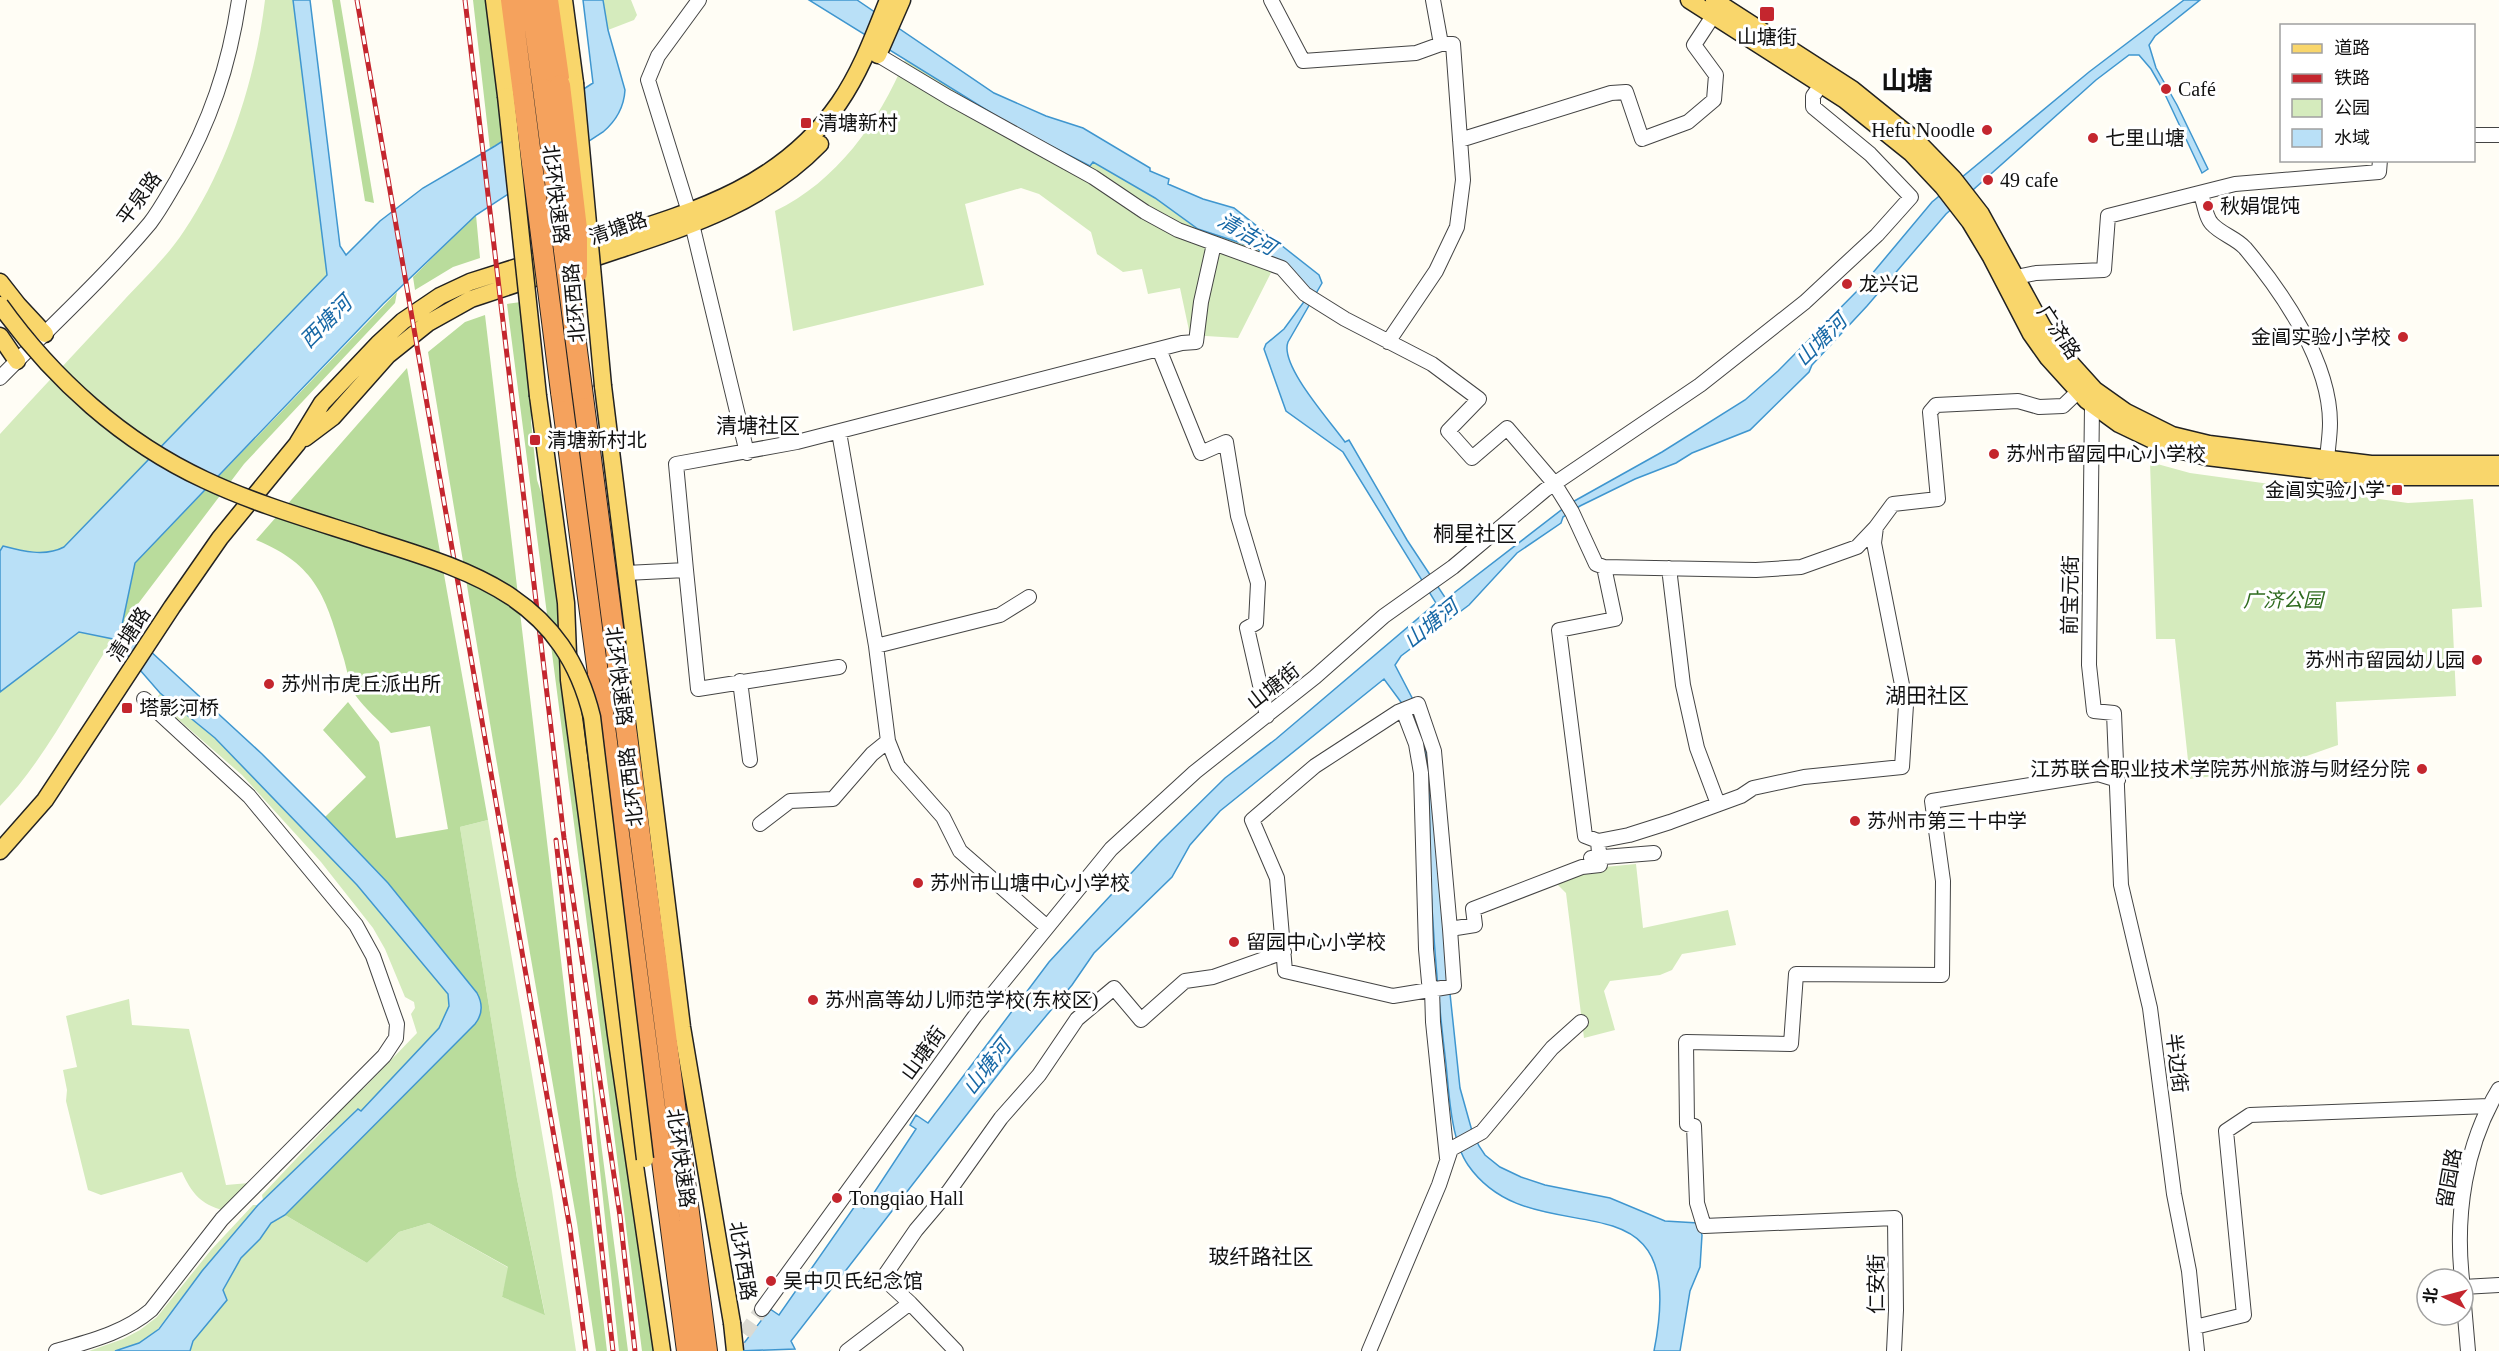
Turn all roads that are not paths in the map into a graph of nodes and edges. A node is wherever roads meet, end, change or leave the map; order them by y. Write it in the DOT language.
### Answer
graph roads {
  1 [pos="239,0"];
  2 [pos="494,0"];
  3 [pos="511,0"];
  4 [pos="531,0"];
  5 [pos="549,0"];
  6 [pos="564,0"];
  7 [pos="699,0"];
  8 [pos="902,0"];
  9 [pos="1271,0"];
  10 [pos="1433,0"];
  11 [pos="1689,0"];
  12 [pos="1714,8"];
  13 [pos="888,12"];
  14 [pos="1441,44"];
  15 [pos="876,49"];
  16 [pos="1821,85"];
  17 [pos="559,86"];
  18 [pos="514,94"];
  19 [pos="1869,110"];
  20 [pos="2475,135"];
  21 [pos="2499,135"];
  22 [pos="1460,140"];
  23 [pos="2380,162"];
  24 [pos="2201,194"];
  25 [pos="691,218"];
  26 [pos="1214,244"];
  27 [pos="1997,253"];
  28 [pos="2016,277"];
  29 [pos="0,282"];
  30 [pos="0,305"];
  31 [pos="45,334"];
  32 [pos="0,336"];
  33 [pos="1388,342"];
  34 [pos="1159,349"];
  35 [pos="17,361"];
  36 [pos="0,378"];
  37 [pos="2089,393"];
  38 [pos="839,432"];
  39 [pos="747,453"];
  40 [pos="2326,459"];
  41 [pos="2499,464"];
  42 [pos="2499,477"];
  43 [pos="1554,483"];
  44 [pos="1876,526"];
  45 [pos="1604,567"];
  46 [pos="1669,568"];
  47 [pos="686,570"];
  48 [pos="626,573"];
  49 [pos="1029,597"];
  50 [pos="876,646"];
  51 [pos="839,667"];
  52 [pos="740,681"];
  53 [pos="144,699"];
  54 [pos="1408,708"];
  55 [pos="1267,716"];
  56 [pos="888,741"];
  57 [pos="750,760"];
  58 [pos="2118,780"];
  59 [pos="1718,804"];
  60 [pos="760,824"];
  61 [pos="1598,841"];
  62 [pos="0,851"];
  63 [pos="1654,853"];
  64 [pos="1047,927"];
  65 [pos="1453,927"];
  66 [pos="1284,952"];
  67 [pos="1290,970"];
  68 [pos="1432,987"];
  69 [pos="1581,1022"];
  70 [pos="2499,1089"];
  71 [pos="2489,1106"];
  72 [pos="677,1132"];
  73 [pos="1449,1154"];
  74 [pos="2462,1267"];
  75 [pos="2499,1285"];
  76 [pos="2475,1286"];
  77 [pos="679,1293"];
  78 [pos="910,1303"];
  79 [pos="762,1309"];
  80 [pos="658,1317"];
  81 [pos="2195,1327"];
  82 [pos="2466,1327"];
  83 [pos="56,1351"];
  84 [pos="662,1351"];
  85 [pos="680,1351"];
  86 [pos="687,1351"];
  87 [pos="707,1351"];
  88 [pos="719,1351"];
  89 [pos="735,1351"];
  90 [pos="847,1351"];
  91 [pos="956,1351"];
  92 [pos="1368,1351"];
  93 [pos="1894,1351"];
  94 [pos="2197,1351"];
  95 [pos="2468,1351"];
  1 -- 31 [label="street, 平泉路"];
  2 -- 18 [label="main road"];
  3 -- 18 [label="highway, 北环快速路"];
  4 -- 17 [label="highway"];
  5 -- 17 [label="highway"];
  6 -- 17 [label="main road, 北环西路"];
  7 -- 25 [label="street"];
  8 -- 13 [label="main road, 清塘路"];
  9 -- 14 [label="street"];
  10 -- 14 [label="street"];
  11 -- 12 [label="main road, 广济路"];
  12 -- 16 [label="main road, 广济路"];
  12 -- 19 [label="main road, 广济路"];
  12 -- 22 [label="street"];
  13 -- 15 [label="main road, 清塘路"];
  14 -- 22 [label="street"];
  15 -- 25 [label="main road, 清塘路"];
  15 -- 26 [label="street"];
  16 -- 19 [label="main road, 广济路"];
  16 -- 43 [label="street, 山塘街"];
  17 -- 48 [label="main road, 北环西路, bridge"];
  17 -- 72 [label="highway, 北环快速路, bridge"];
  18 -- 77 [label="highway, 北环快速路, bridge"];
  18 -- 80 [label="main road, bridge"];
  19 -- 27 [label="main road, 广济路"];
  20 -- 21 [label="street"];
  22 -- 33 [label="street"];
  23 -- 24 [label="street"];
  24 -- 28 [label="street"];
  24 -- 40 [label="street"];
  25 -- 39 [label="street"];
  25 -- 62 [label="main road, 清塘路"];
  26 -- 33 [label="street"];
  26 -- 34 [label="street"];
  27 -- 28 [label="main road, 广济路"];
  27 -- 37 [label="main road, 广济路"];
  28 -- 37 [label="main road, 广济路"];
  29 -- 31 [label="main road"];
  30 -- 80 [label="main road, bridge"];
  31 -- 35 [label="street, 平泉路"];
  32 -- 35 [label="main road"];
  33 -- 43 [label="street"];
  34 -- 38 [label="street"];
  34 -- 55 [label="street"];
  35 -- 36 [label="street, 平泉路"];
  37 -- 40 [label="main road, 广济路"];
  37 -- 42 [label="main road, 广济路"];
  37 -- 44 [label="street"];
  37 -- 58 [label="street, 前宝元街"];
  38 -- 39 [label="street"];
  38 -- 50 [label="street"];
  39 -- 47 [label="street"];
  40 -- 41 [label="main road, 广济路"];
  43 -- 45 [label="street"];
  43 -- 55 [label="street, 山塘街"];
  44 -- 46 [label="street"];
  44 -- 59 [label="street"];
  45 -- 46 [label="street"];
  45 -- 61 [label="street"];
  46 -- 59 [label="street"];
  47 -- 48 [label="street"];
  47 -- 52 [label="street"];
  48 -- 89 [label="main road, 北环西路, bridge"];
  49 -- 50 [label="street"];
  50 -- 56 [label="street"];
  51 -- 52 [label="street"];
  52 -- 57 [label="street"];
  53 -- 83 [label="street"];
  54 -- 65 [label="street"];
  54 -- 66 [label="street"];
  54 -- 68 [label="street"];
  55 -- 64 [label="street, 山塘街"];
  56 -- 60 [label="street"];
  56 -- 64 [label="street"];
  58 -- 81 [label="street, 半边街"];
  58 -- 93 [label="street, 仁安街"];
  59 -- 61 [label="street"];
  61 -- 65 [label="street"];
  63 -- 65 [label="street"];
  64 -- 79 [label="street, 山塘街"];
  65 -- 68 [label="street"];
  66 -- 68 [label="street"];
  66 -- 78 [label="street"];
  67 -- 68 [label="street"];
  68 -- 73 [label="street"];
  69 -- 73 [label="street"];
  70 -- 71 [label="street, 留园路"];
  71 -- 74 [label="street, 留园路"];
  71 -- 81 [label="street"];
  72 -- 87 [label="highway, 北环快速路"];
  72 -- 88 [label="highway"];
  73 -- 92 [label="street"];
  75 -- 76 [label="street"];
  77 -- 85 [label="highway"];
  77 -- 86 [label="highway, 北环快速路"];
  78 -- 90 [label="street"];
  78 -- 91 [label="street"];
  80 -- 84 [label="main road"];
  81 -- 94 [label="street, 半边街"];
  82 -- 95 [label="street"];
}
